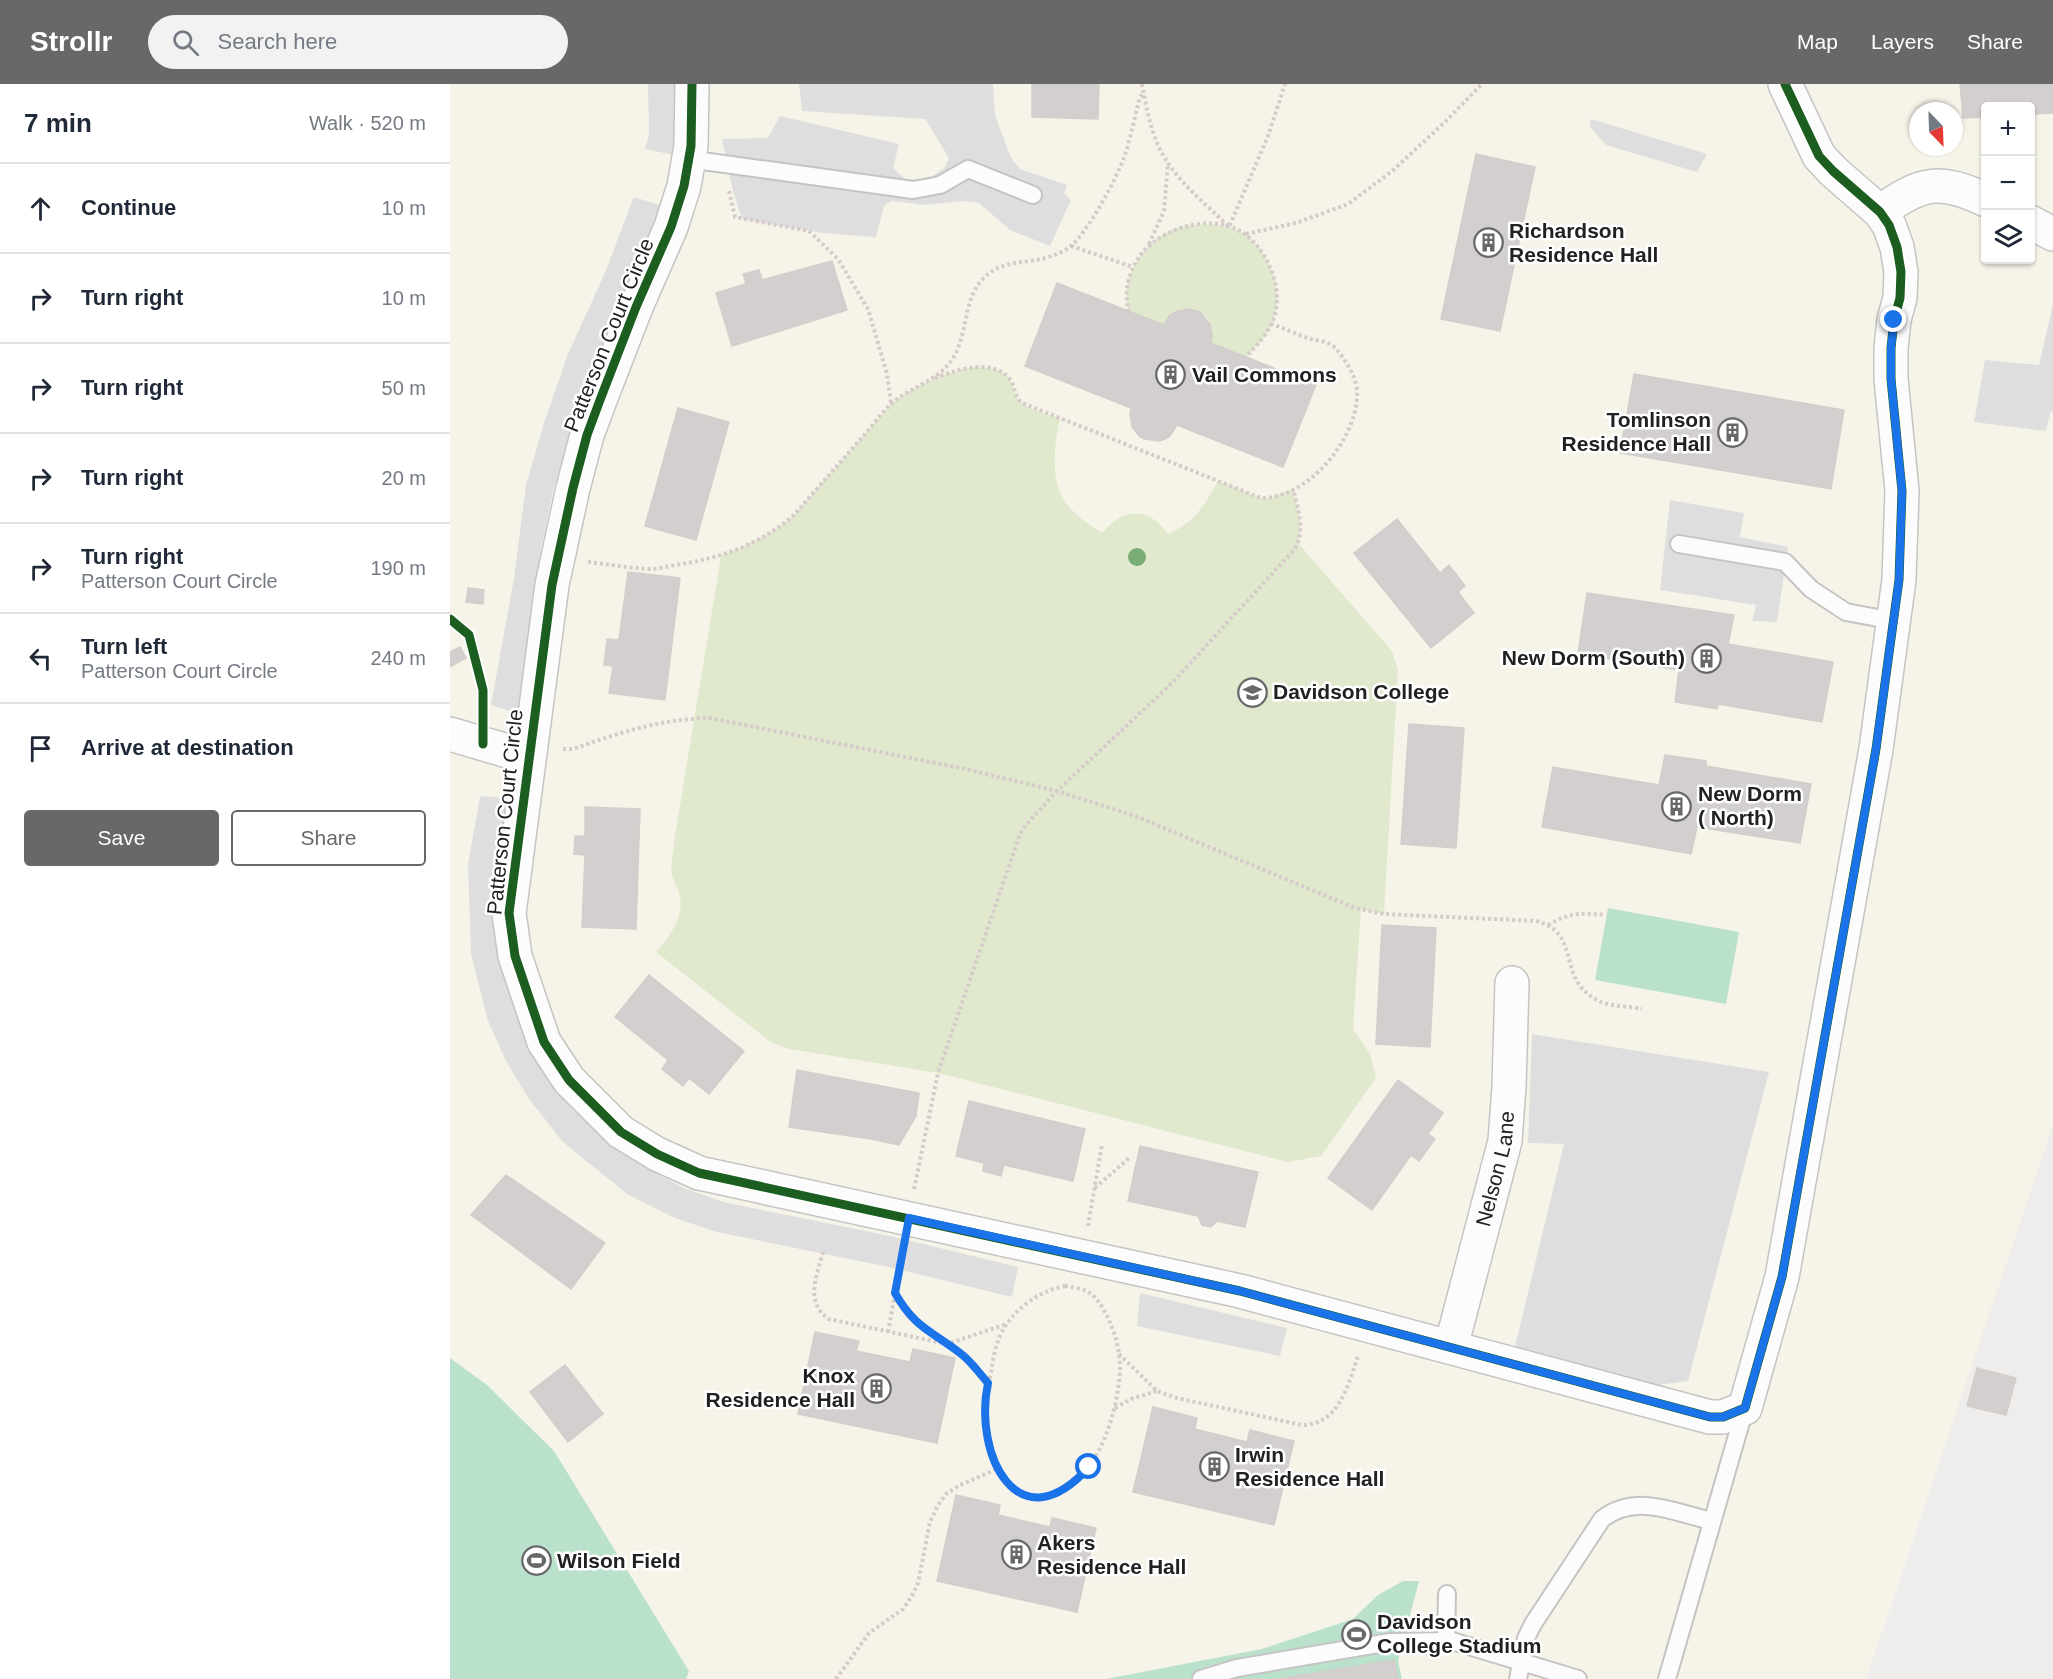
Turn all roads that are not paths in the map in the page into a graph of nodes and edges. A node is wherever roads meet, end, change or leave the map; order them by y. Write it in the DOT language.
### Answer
graph roads {
  1 [pos="692,84"];
  2 [pos="1785,84"];
  3 [pos="688,159"];
  4 [pos="1034,195"];
  5 [pos="1981,198"];
  6 [pos="1880,213"];
  7 [pos="2035,224"];
  8 [pos="2053,234"];
  9 [pos="1679,543"];
  10 [pos="1894,621"];
  11 [pos="450,734"];
  12 [pos="541,753"];
  13 [pos="1512,983"];
  14 [pos="1451,1347"];
  15 [pos="1745,1408"];
  16 [pos="1711,1521"];
  17 [pos="1447,1594"];
  18 [pos="1446,1641"];
  19 [pos="1521,1662"];
  20 [pos="1201,1679"];
  21 [pos="1518,1679"];
  22 [pos="1578,1679"];
  23 [pos="1667,1679"];
  1 -- 3 [label="street, Patterson Court Circle"];
  2 -- 6 [label="street"];
  3 -- 4 [label="lane"];
  3 -- 12 [label="street, Patterson Court Circle"];
  5 -- 6 [label="street"];
  6 -- 10 [label="street"];
  7 -- 8 [label="street"];
  9 -- 10 [label="lane"];
  10 -- 15 [label="street"];
  11 -- 12 [label="street"];
  12 -- 14 [label="street, Patterson Court Circle"];
  13 -- 14 [label="street, Nelson Lane"];
  14 -- 15 [label="street, Patterson Court Circle"];
  15 -- 16 [label="lane"];
  16 -- 19 [label="lane"];
  16 -- 23 [label="lane"];
  17 -- 18 [label="lane"];
  18 -- 19 [label="lane"];
  18 -- 20 [label="lane"];
  19 -- 21 [label="lane"];
  19 -- 22 [label="lane"];
}
